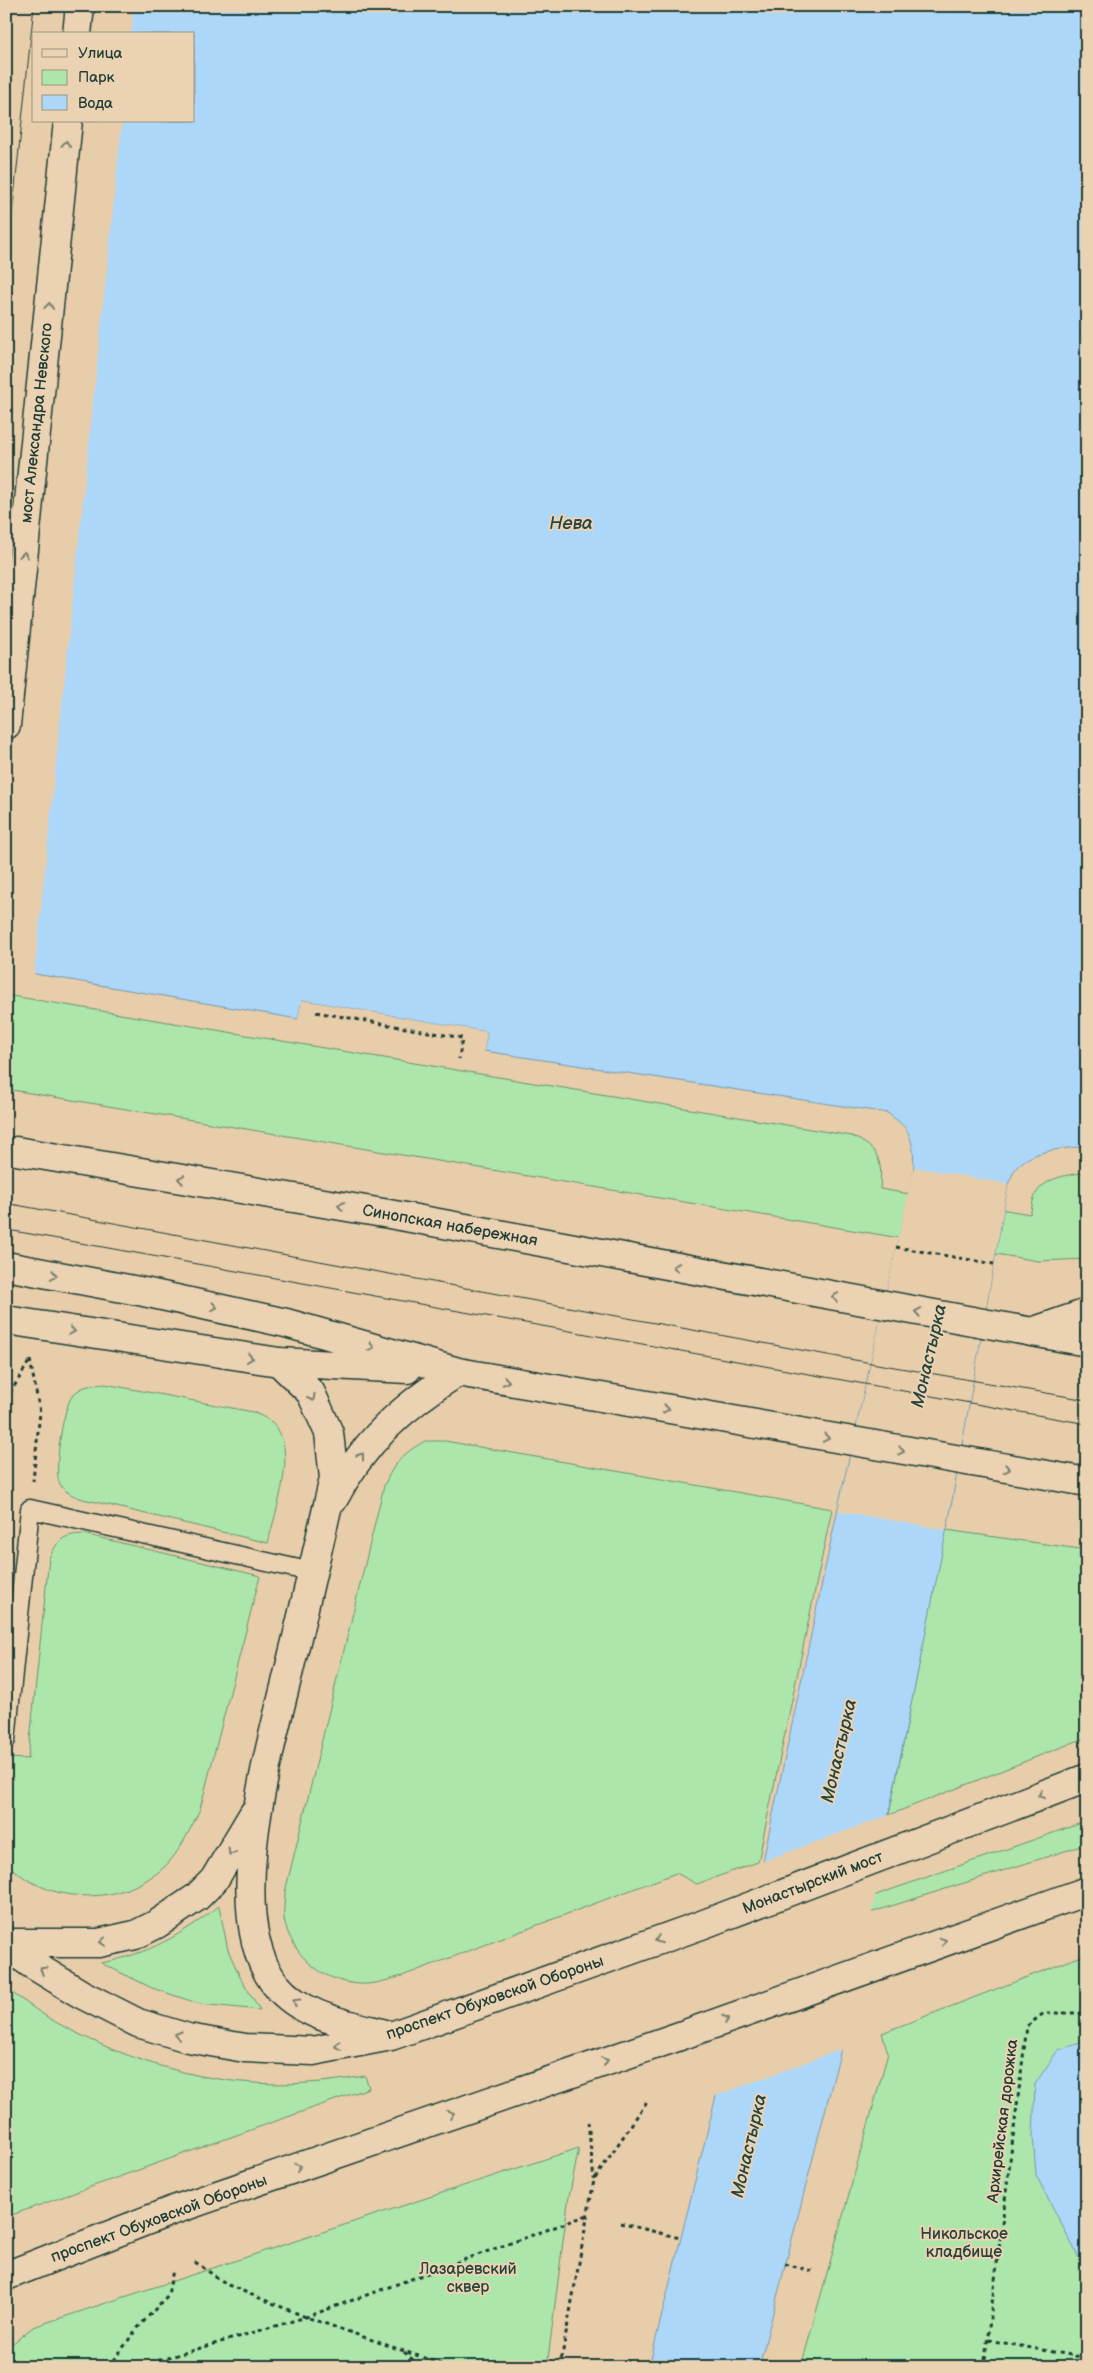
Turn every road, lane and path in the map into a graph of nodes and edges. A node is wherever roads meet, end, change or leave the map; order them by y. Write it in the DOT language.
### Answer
graph roads {
  1 [pos="80,6"];
  2 [pos="78,32"];
  3 [pos="68,122"];
  4 [pos="6,725"];
  5 [pos="316,1012"];
  6 [pos="459,1059"];
  7 [pos="16,1151"];
  8 [pos="896,1247"];
  9 [pos="994,1264"];
  10 [pos="6,1266"];
  11 [pos="1087,1313"];
  12 [pos="6,1320"];
  13 [pos="1032,1332"];
  14 [pos="1087,1342"];
  15 [pos="279,1362"];
  16 [pos="458,1372"];
  17 [pos="6,1400"];
  18 [pos="1087,1482"];
  19 [pos="30,1509"];
  20 [pos="326,1512"];
  21 [pos="312,1572"];
  22 [pos="6,1740"];
  23 [pos="1087,1778"];
  24 [pos="256,1810"];
  25 [pos="1087,1891"];
  26 [pos="704,1924"];
  27 [pos="6,1944"];
  28 [pos="1087,2013"];
  29 [pos="391,2036"];
  30 [pos="648,2100"];
  31 [pos="588,2122"];
  32 [pos="594,2180"];
  33 [pos="588,2215"];
  34 [pos="620,2223"];
  35 [pos="680,2238"];
  36 [pos="195,2262"];
  37 [pos="785,2264"];
  38 [pos="173,2270"];
  39 [pos="812,2271"];
  40 [pos="6,2276"];
  41 [pos="306,2317"];
  42 [pos="988,2340"];
  43 [pos="403,2351"];
  44 [pos="1087,2358"];
  45 [pos="109,2367"];
  46 [pos="136,2367"];
  47 [pos="421,2367"];
  48 [pos="450,2367"];
  49 [pos="560,2367"];
  50 [pos="984,2367"];
  1 -- 2 [label="main road"];
  4 -- 3 [label="main road, мост Александра Невского, one-way"];
  5 -- 6 [label="path"];
  13 -- 7 [label="main road, Синопская набережная, one-way"];
  8 -- 9 [label="path"];
  10 -- 16 [label="main road, one-way"];
  11 -- 13 [label="main road"];
  12 -- 15 [label="main road, one-way"];
  13 -- 14 [label="main road"];
  15 -- 16 [label="main road"];
  15 -- 20 [label="main road, one-way"];
  16 -- 18 [label="main road, one-way"];
  20 -- 16 [label="main road, one-way"];
  17 -- 19 [label="path"];
  19 -- 21 [label="lane"];
  19 -- 22 [label="lane"];
  20 -- 21 [label="main road"];
  21 -- 24 [label="main road"];
  23 -- 26 [label="main road, Монастырский мост, one-way"];
  24 -- 27 [label="main road, one-way"];
  29 -- 24 [label="main road, one-way"];
  40 -- 25 [label="main road, проспект Обуховской Обороны, one-way"];
  26 -- 29 [label="main road, проспект Обуховской Обороны, one-way"];
  29 -- 27 [label="main road, проспект Обуховской Обороны, one-way"];
  28 -- 42 [label="path, Архирейская дорожка"];
  30 -- 32 [label="path"];
  31 -- 32 [label="path"];
  32 -- 33 [label="path"];
  33 -- 41 [label="path"];
  33 -- 49 [label="path"];
  34 -- 35 [label="path"];
  36 -- 41 [label="path"];
  37 -- 39 [label="path"];
  38 -- 45 [label="path"];
  41 -- 43 [label="path"];
  41 -- 46 [label="path"];
  42 -- 44 [label="path"];
  42 -- 50 [label="path, Архирейская дорожка"];
  43 -- 47 [label="path"];
  43 -- 48 [label="path"];
}
